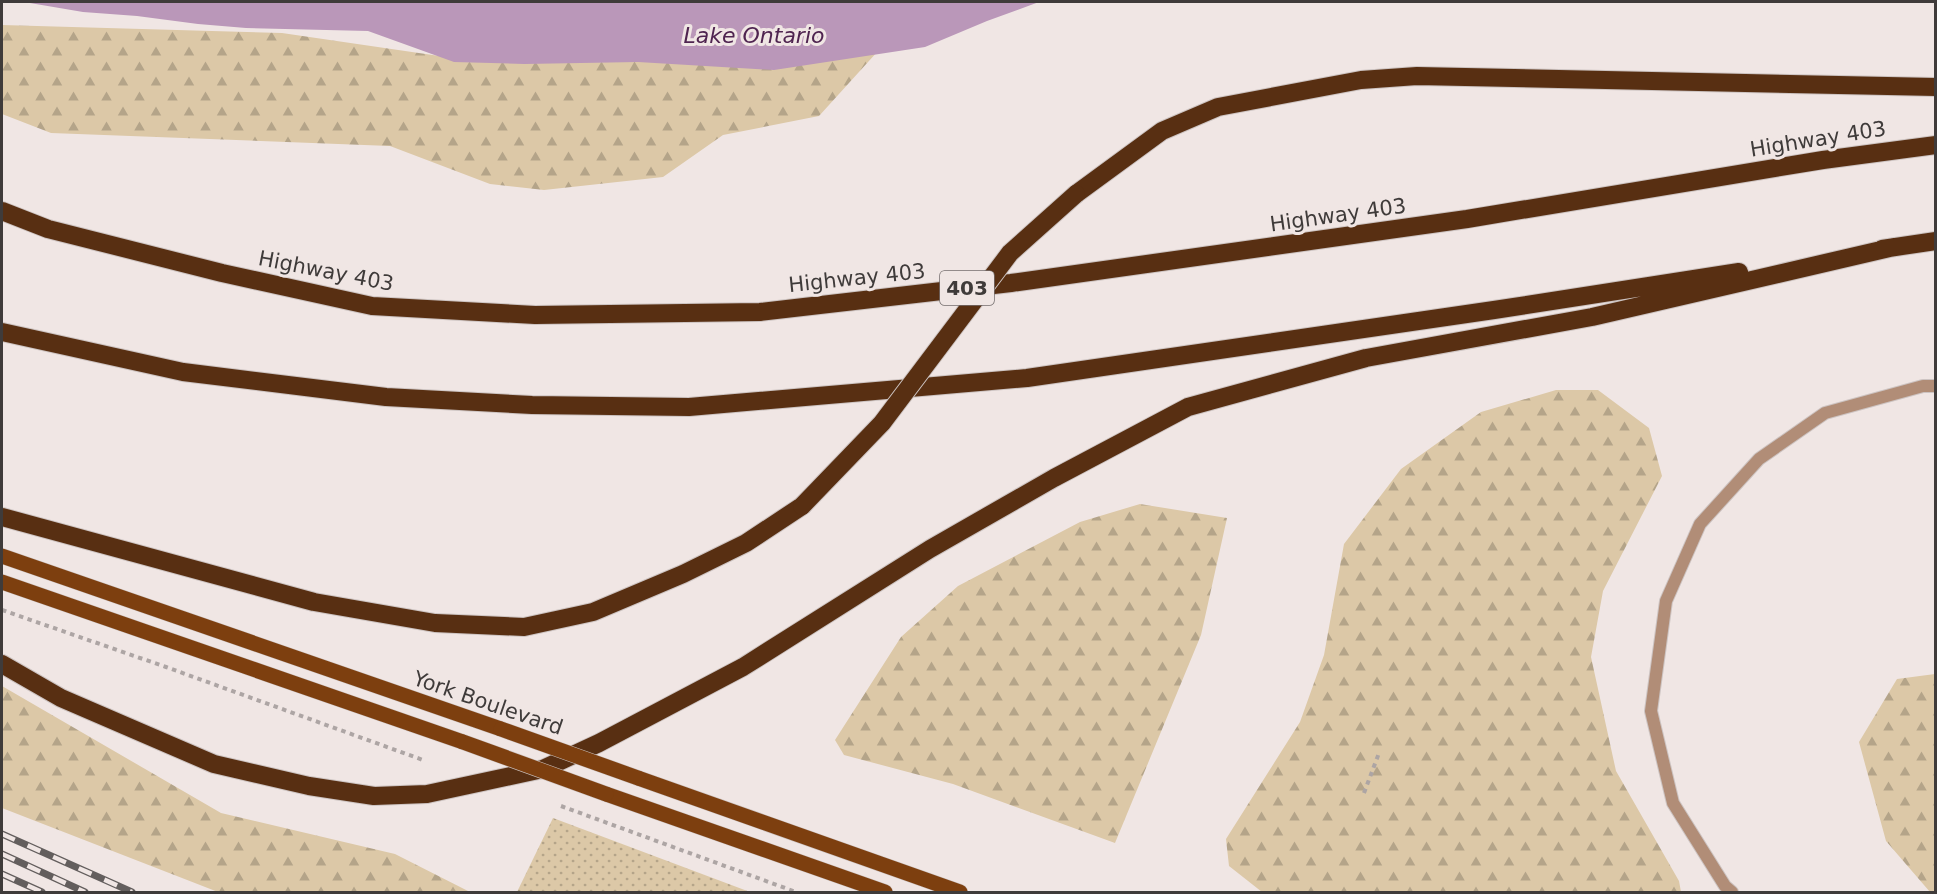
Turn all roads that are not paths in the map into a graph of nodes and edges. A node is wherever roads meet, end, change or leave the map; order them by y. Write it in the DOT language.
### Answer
graph roads {
  1 [pos="1935,87"];
  2 [pos="1935,145"];
  3 [pos="2,211"];
  4 [pos="1935,241"];
  5 [pos="1894,247"];
  6 [pos="2,332"];
  7 [pos="1935,386"];
  8 [pos="2,517"];
  9 [pos="2,556"];
  10 [pos="2,582"];
  11 [pos="2,664"];
  12 [pos="885,892"];
  13 [pos="960,892"];
  14 [pos="1732,892"];
  1 -- 8 [label="highway, bridge"];
  2 -- 3 [label="highway, Highway 403 / 403"];
  4 -- 5 [label="highway"];
  5 -- 6 [label="highway"];
  5 -- 11 [label="highway"];
  7 -- 14 [label="street"];
  9 -- 13 [label="main road, York Boulevard, bridge"];
  10 -- 12 [label="main road, bridge"];
}
